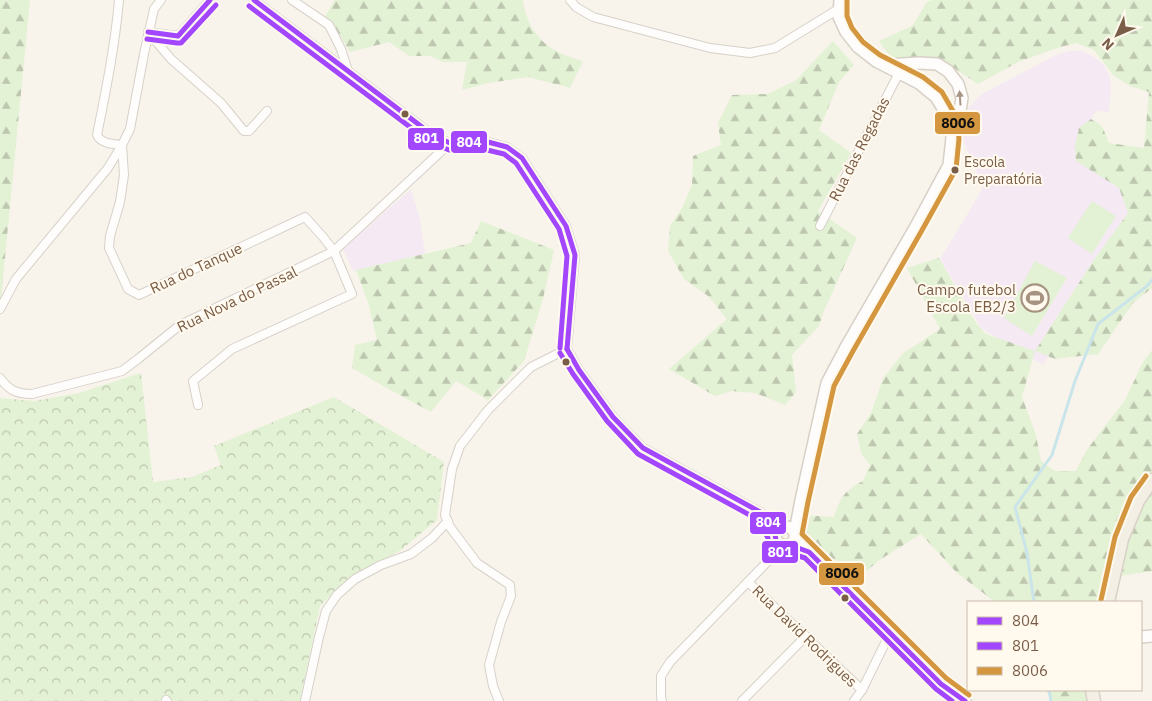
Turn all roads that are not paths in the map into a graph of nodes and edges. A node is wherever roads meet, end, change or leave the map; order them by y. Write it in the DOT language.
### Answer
graph roads {
  1 [pos="120,0"];
  2 [pos="155,0"];
  3 [pos="161,0"];
  4 [pos="210,0"];
  5 [pos="254,0"];
  6 [pos="292,0"];
  7 [pos="570,0"];
  8 [pos="840,4"];
  9 [pos="154,9"];
  10 [pos="148,32"];
  11 [pos="937,64"];
  12 [pos="885,65"];
  13 [pos="348,71"];
  14 [pos="899,72"];
  15 [pos="920,83"];
  16 [pos="267,111"];
  17 [pos="450,143"];
  18 [pos="122,146"];
  19 [pos="949,165"];
  20 [pos="820,226"];
  21 [pos="334,251"];
  22 [pos="0,309"];
  23 [pos="567,349"];
  24 [pos="0,378"];
  25 [pos="198,405"];
  26 [pos="1152,480"];
  27 [pos="448,521"];
  28 [pos="785,536"];
  29 [pos="748,582"];
  30 [pos="1108,601"];
  31 [pos="890,633"];
  32 [pos="806,636"];
  33 [pos="862,690"];
  34 [pos="305,701"];
  35 [pos="499,701"];
  36 [pos="662,701"];
  37 [pos="742,701"];
  38 [pos="854,701"];
  39 [pos="965,701"];
  1 -- 18 [label="street"];
  2 -- 9 [label="street"];
  3 -- 9 [label="street"];
  4 -- 10 [label="street"];
  5 -- 13 [label="street"];
  6 -- 13 [label="street"];
  7 -- 8 [label="street"];
  8 -- 12 [label="street"];
  9 -- 10 [label="street"];
  10 -- 16 [label="street"];
  10 -- 18 [label="street"];
  11 -- 12 [label="street"];
  11 -- 15 [label="street"];
  19 -- 11 [label="street, one-way"];
  12 -- 14 [label="street"];
  13 -- 17 [label="street"];
  14 -- 15 [label="street"];
  14 -- 20 [label="street, Rua das Regadas"];
  15 -- 19 [label="street"];
  17 -- 21 [label="street, Rua Nova do Passal"];
  17 -- 23 [label="street"];
  18 -- 21 [label="street, Rua do Tanque"];
  18 -- 22 [label="street"];
  19 -- 28 [label="street"];
  21 -- 24 [label="street, Rua Nova do Passal"];
  21 -- 25 [label="street"];
  23 -- 27 [label="street"];
  23 -- 28 [label="street"];
  26 -- 30 [label="main road"];
  27 -- 34 [label="street"];
  27 -- 35 [label="street"];
  28 -- 29 [label="street"];
  28 -- 31 [label="street"];
  29 -- 32 [label="street, Rua David Rodrigues"];
  29 -- 36 [label="street"];
  31 -- 33 [label="street"];
  31 -- 39 [label="street"];
  32 -- 33 [label="street, Rua David Rodrigues"];
  32 -- 37 [label="street"];
  33 -- 38 [label="street"];
}
